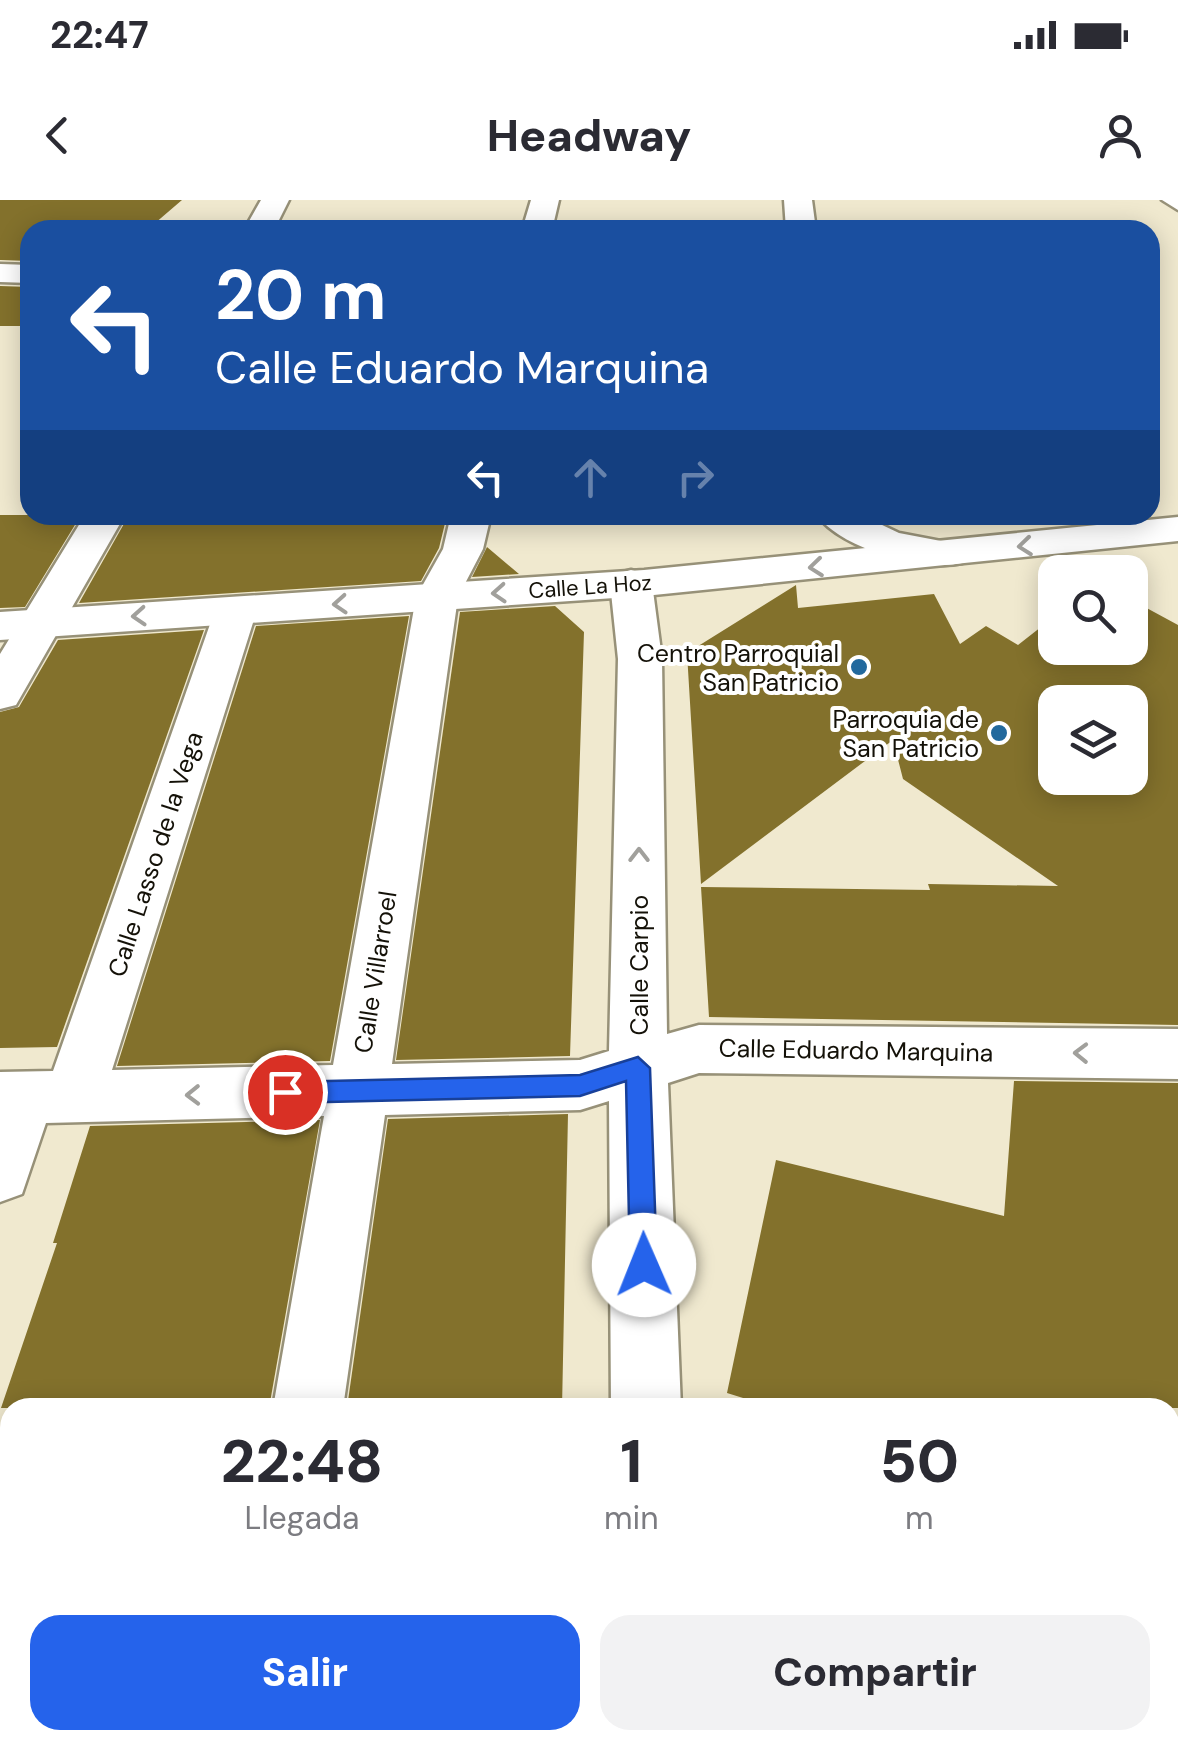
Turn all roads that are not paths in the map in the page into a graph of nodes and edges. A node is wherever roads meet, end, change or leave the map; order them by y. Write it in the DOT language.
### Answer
graph roads {
  1 [pos="101,525"];
  2 [pos="468,525"];
  3 [pos="848,525"];
  4 [pos="1137,525"];
  5 [pos="1178,529"];
  6 [pos="1102,538"];
  7 [pos="948,554"];
  8 [pos="631,583"];
  9 [pos="437,597"];
  10 [pos="236,610"];
  11 [pos="21,624"];
  12 [pos="0,694"];
  13 [pos="1178,1054"];
  14 [pos="638,1068"];
  15 [pos="356,1091"];
  16 [pos="33,1098"];
  17 [pos="0,1174"];
  18 [pos="310,1398"];
  19 [pos="646,1398"];
  1 -- 11 [label="street"];
  2 -- 9 [label="street, Calle Villarroel"];
  3 -- 7 [label="street"];
  4 -- 6 [label="street"];
  5 -- 6 [label="street, Calle La Hoz"];
  6 -- 7 [label="street, Calle La Hoz, one-way"];
  7 -- 8 [label="street, Calle La Hoz, one-way"];
  8 -- 9 [label="street, Calle La Hoz, one-way"];
  14 -- 8 [label="street, Calle Carpio, one-way"];
  9 -- 10 [label="street, Calle La Hoz, one-way"];
  9 -- 15 [label="street, Calle Villarroel"];
  10 -- 11 [label="street, Calle La Hoz, one-way"];
  10 -- 16 [label="street, Calle Lasso de la Vega"];
  11 -- 12 [label="street"];
  13 -- 14 [label="street, Calle Eduardo Marquina, one-way"];
  14 -- 15 [label="street, Calle Eduardo Marquina"];
  14 -- 19 [label="street, Calle Carpio"];
  15 -- 16 [label="street, Calle Eduardo Marquina, one-way"];
  15 -- 18 [label="street, Calle Villarroel"];
  16 -- 17 [label="street, Calle Lasso de la Vega"];
}
